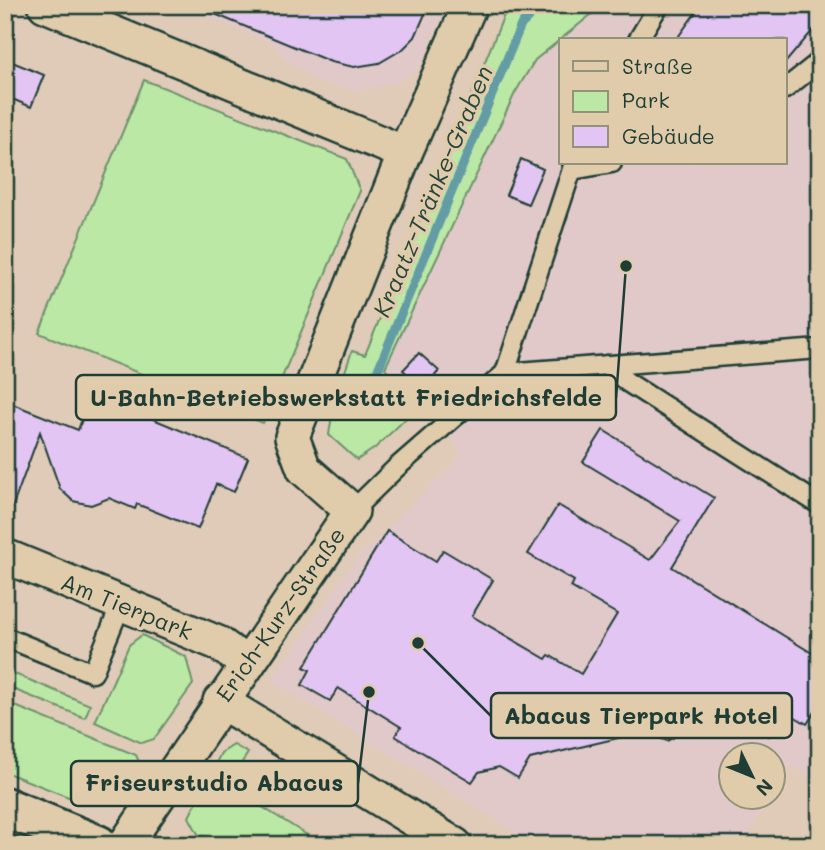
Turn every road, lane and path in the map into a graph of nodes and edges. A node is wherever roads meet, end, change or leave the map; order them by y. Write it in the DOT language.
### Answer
graph roads {
  1 [pos="45,5"];
  2 [pos="470,5"];
  3 [pos="659,5"];
  4 [pos="639,38"];
  5 [pos="820,61"];
  6 [pos="786,88"];
  7 [pos="405,153"];
  8 [pos="599,164"];
  9 [pos="573,166"];
  10 [pos="820,349"];
  11 [pos="607,365"];
  12 [pos="505,373"];
  13 [pos="820,505"];
  14 [pos="352,511"];
  15 [pos="5,556"];
  16 [pos="121,604"];
  17 [pos="5,637"];
  18 [pos="246,663"];
  19 [pos="220,701"];
  20 [pos="5,807"];
  21 [pos="98,845"];
  22 [pos="125,845"];
  23 [pos="455,845"];
  1 -- 7 [label="street"];
  2 -- 7 [label="street, Erich-Kurz-Straße"];
  3 -- 4 [label="lane"];
  5 -- 6 [label="lane"];
  7 -- 14 [label="street, Erich-Kurz-Straße"];
  8 -- 9 [label="lane"];
  9 -- 12 [label="lane"];
  10 -- 11 [label="lane"];
  11 -- 12 [label="lane"];
  11 -- 13 [label="lane"];
  12 -- 14 [label="lane"];
  14 -- 18 [label="street, Erich-Kurz-Straße"];
  15 -- 16 [label="street, Am Tierpark"];
  16 -- 17 [label="lane"];
  16 -- 18 [label="street, Am Tierpark"];
  18 -- 19 [label="street, Erich-Kurz-Straße"];
  19 -- 22 [label="street, Erich-Kurz-Straße"];
  19 -- 23 [label="street"];
  20 -- 21 [label="main road"];
}
